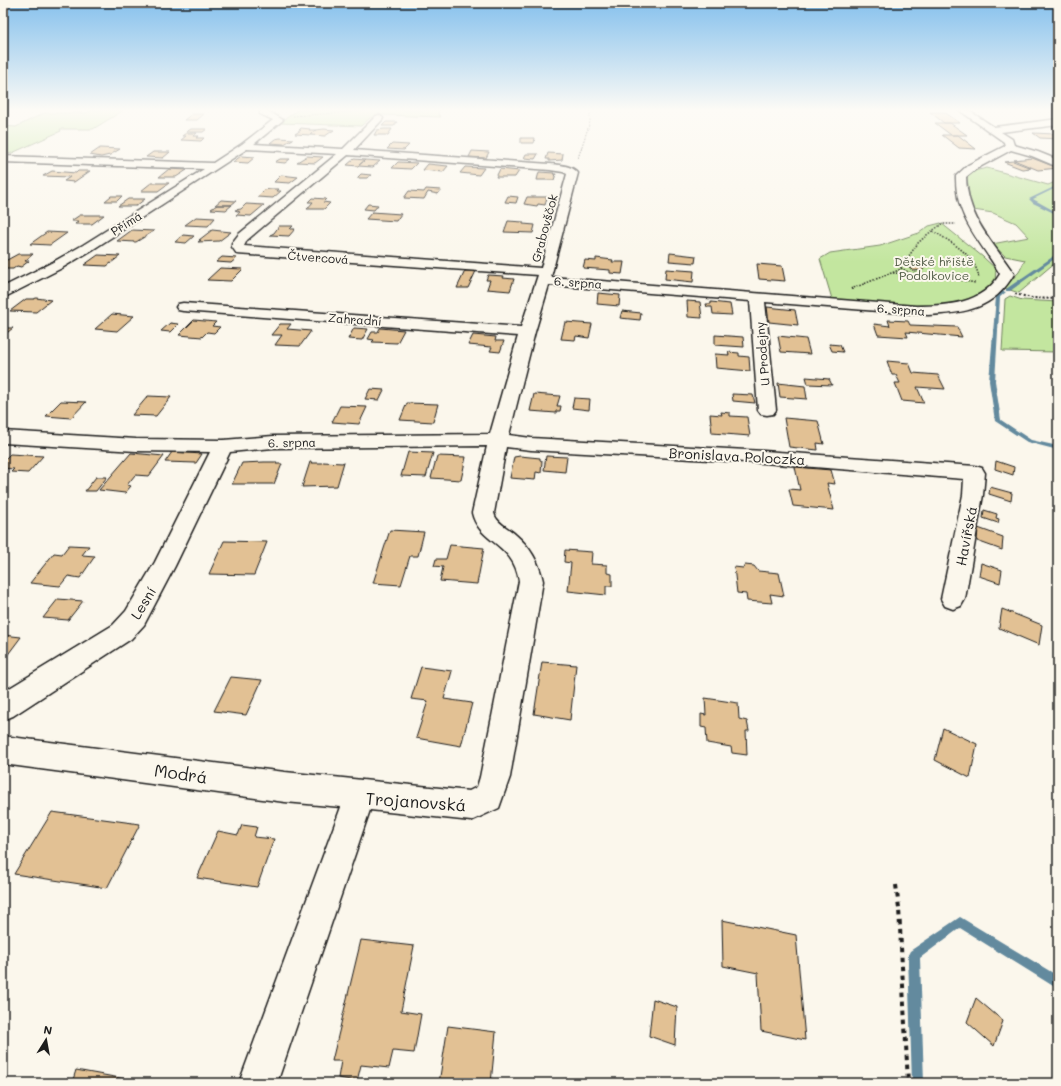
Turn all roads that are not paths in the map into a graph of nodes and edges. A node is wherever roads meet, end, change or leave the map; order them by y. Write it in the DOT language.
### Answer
graph roads {
  1 [pos="54,161"];
  2 [pos="222,161"];
  3 [pos="335,161"];
  4 [pos="464,161"];
  5 [pos="987,161"];
  6 [pos="214,166"];
  7 [pos="544,276"];
  8 [pos="3,294"];
  9 [pos="757,297"];
  10 [pos="183,308"];
  11 [pos="527,332"];
  12 [pos="767,410"];
  13 [pos="3,437"];
  14 [pos="498,440"];
  15 [pos="223,446"];
  16 [pos="975,472"];
  17 [pos="953,599"];
  18 [pos="3,707"];
  19 [pos="3,750"];
  20 [pos="360,794"];
  21 [pos="258,1083"];
  1 -- 6 [label="street"];
  2 -- 6 [label="street, Přímá"];
  3 -- 7 [label="street, Čtvercová"];
  4 -- 7 [label="street, Grabovščok"];
  5 -- 9 [label="street, 6. srpna"];
  6 -- 8 [label="street, Přímá"];
  7 -- 9 [label="street, 6. srpna"];
  7 -- 11 [label="street, 6. srpna"];
  9 -- 12 [label="street, U Prodejny"];
  10 -- 11 [label="street, Zahradní"];
  11 -- 14 [label="street, 6. srpna"];
  13 -- 15 [label="street, 6. srpna"];
  14 -- 15 [label="street, 6. srpna"];
  14 -- 16 [label="street, Bronislava Poloczka"];
  14 -- 20 [label="street, Trojanovská"];
  15 -- 18 [label="street, Lesní"];
  16 -- 17 [label="street, Havířská"];
  19 -- 20 [label="street, Modrá"];
  20 -- 21 [label="street, Trojanovská"];
}
